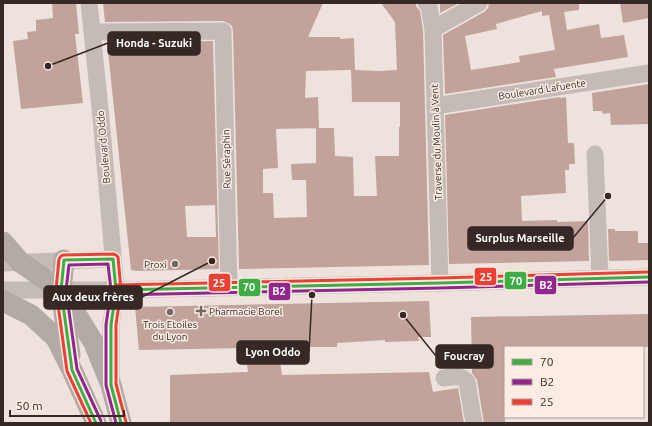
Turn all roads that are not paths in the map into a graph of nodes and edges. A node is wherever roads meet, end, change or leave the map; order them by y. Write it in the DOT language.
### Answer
graph roads {
  1 [pos="89,3"];
  2 [pos="479,3"];
  3 [pos="428,4"];
  4 [pos="433,29"];
  5 [pos="92,32"];
  6 [pos="649,73"];
  7 [pos="435,106"];
  8 [pos="595,154"];
  9 [pos="3,242"];
  10 [pos="113,259"];
  11 [pos="64,260"];
  12 [pos="12,262"];
  13 [pos="649,277"];
  14 [pos="600,278"];
  15 [pos="440,283"];
  16 [pos="229,288"];
  17 [pos="3,290"];
  18 [pos="61,290"];
  19 [pos="116,290"];
  20 [pos="3,301"];
  21 [pos="72,370"];
  22 [pos="444,378"];
  23 [pos="111,385"];
  24 [pos="96,423"];
  25 [pos="121,423"];
  26 [pos="474,423"];
  1 -- 5 [label="street, Boulevard Oddo"];
  2 -- 4 [label="street"];
  3 -- 4 [label="street, Traverse du Moulin à Vent"];
  4 -- 7 [label="street, Traverse du Moulin à Vent"];
  5 -- 10 [label="street, Boulevard Oddo"];
  5 -- 16 [label="street, Rue Séraphin"];
  6 -- 7 [label="street, Boulevard Lafuente"];
  7 -- 15 [label="street, Traverse du Moulin à Vent"];
  8 -- 14 [label="street"];
  9 -- 12 [label="main road"];
  10 -- 11 [label="street"];
  10 -- 19 [label="street, Boulevard Oddo"];
  11 -- 12 [label="street"];
  11 -- 18 [label="main road"];
  12 -- 18 [label="main road"];
  13 -- 14 [label="street"];
  14 -- 15 [label="street"];
  15 -- 16 [label="street"];
  16 -- 19 [label="street"];
  17 -- 18 [label="street"];
  18 -- 19 [label="street"];
  18 -- 21 [label="main road"];
  18 -- 23 [label="main road"];
  19 -- 23 [label="street, Boulevard Oddo"];
  20 -- 21 [label="main road"];
  21 -- 24 [label="main road"];
  22 -- 26 [label="street"];
  23 -- 25 [label="main road"];
}
